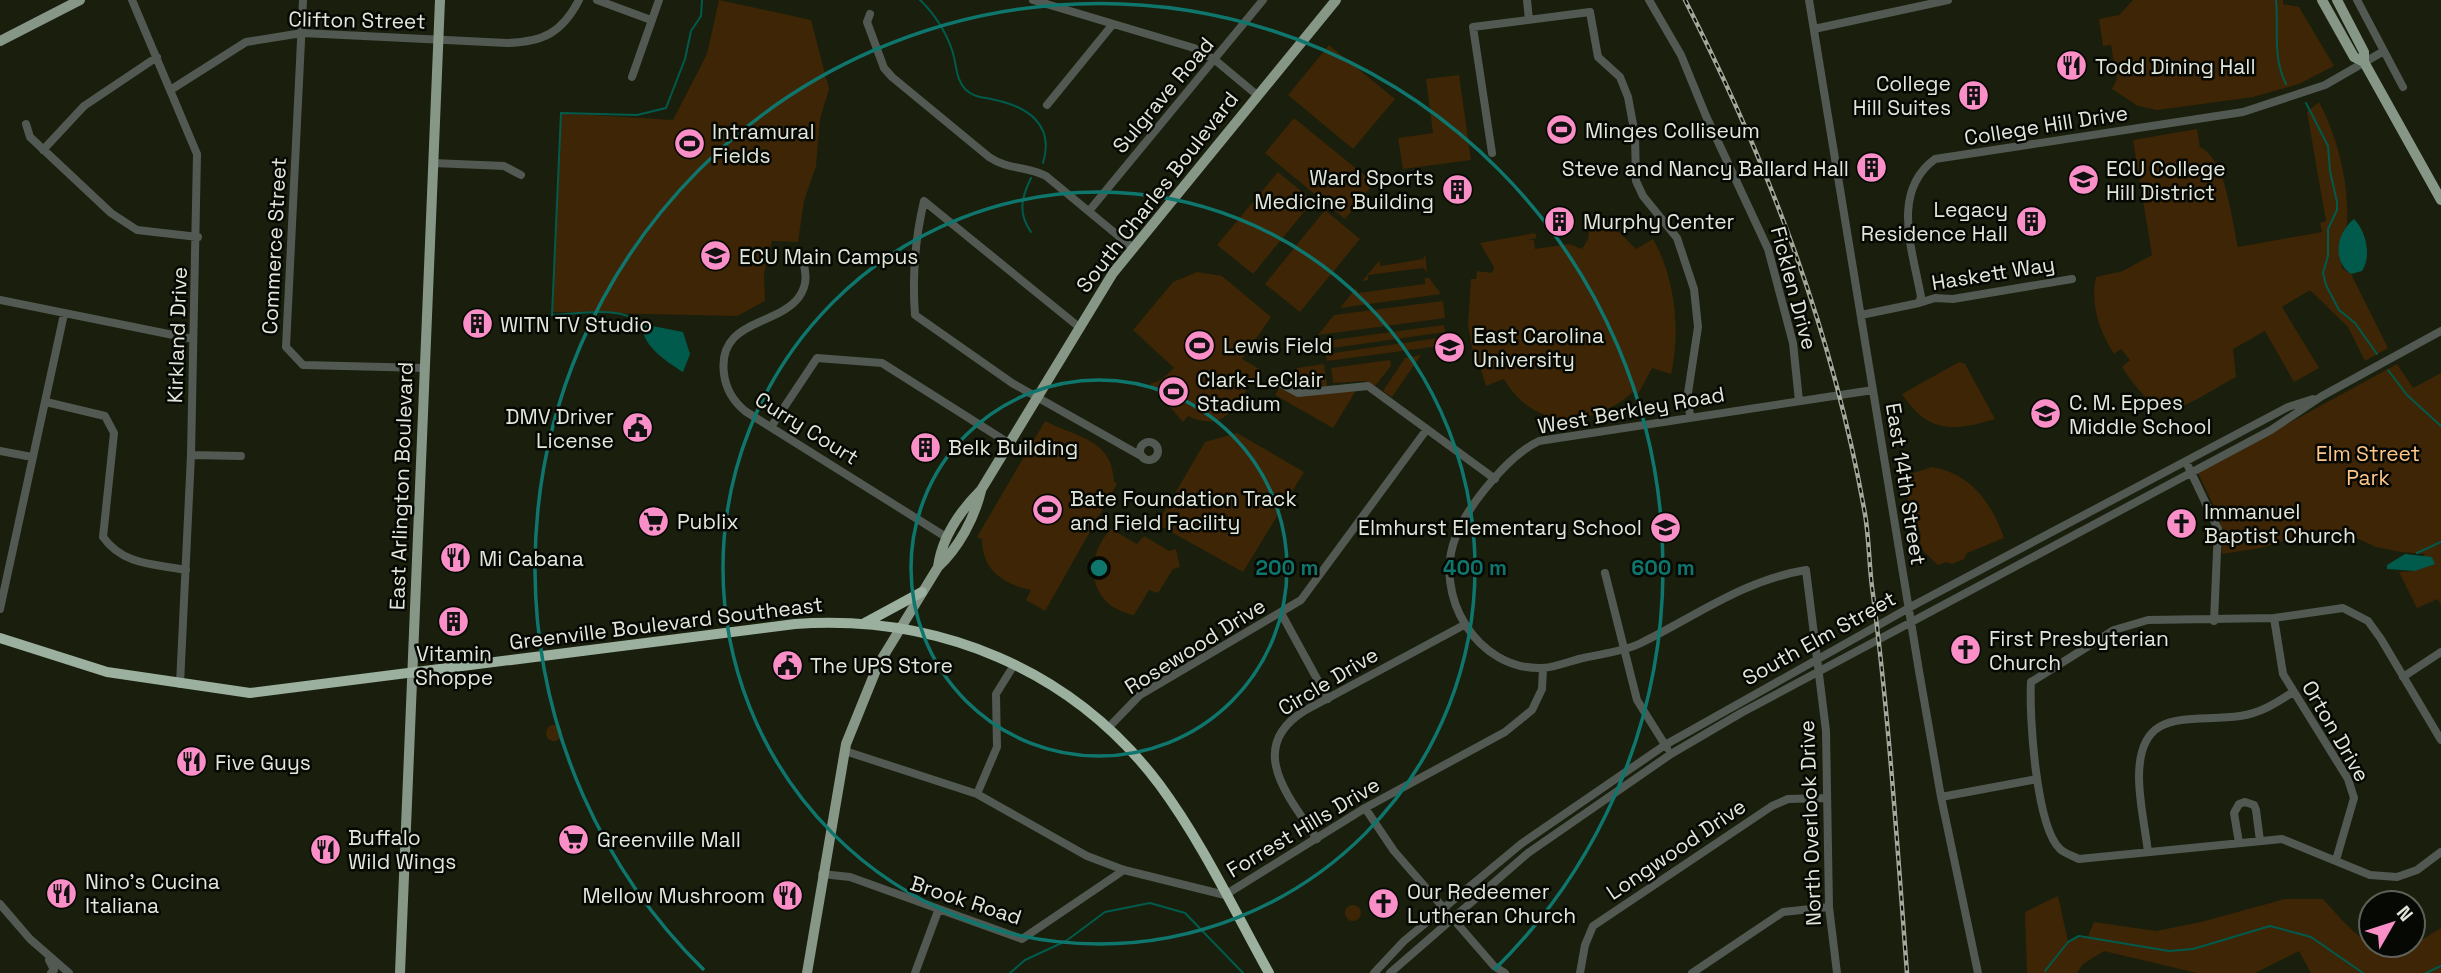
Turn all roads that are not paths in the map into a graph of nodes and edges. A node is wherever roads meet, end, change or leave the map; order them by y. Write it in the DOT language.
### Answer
graph roads {
  1 [pos="80,0"];
  2 [pos="132,0"];
  3 [pos="303,0"];
  4 [pos="440,0"];
  5 [pos="579,0"];
  6 [pos="597,0"];
  7 [pos="659,0"];
  8 [pos="1033,0"];
  9 [pos="1264,0"];
  10 [pos="1336,0"];
  11 [pos="1527,0"];
  12 [pos="1649,0"];
  13 [pos="1809,0"];
  14 [pos="1948,0"];
  15 [pos="2322,0"];
  16 [pos="2337,0"];
  17 [pos="2357,0"];
  18 [pos="1917,3"];
  19 [pos="870,14"];
  20 [pos="651,20"];
  21 [pos="1529,20"];
  22 [pos="1112,23"];
  23 [pos="1814,29"];
  24 [pos="302,33"];
  25 [pos="439,39"];
  26 [pos="0,41"];
  27 [pos="2384,51"];
  28 [pos="157,57"];
  29 [pos="1215,60"];
  30 [pos="2364,62"];
  31 [pos="632,77"];
  32 [pos="2403,87"];
  33 [pos="172,89"];
  34 [pos="1257,95"];
  35 [pos="1047,105"];
  36 [pos="26,124"];
  37 [pos="43,150"];
  38 [pos="1492,153"];
  39 [pos="433,163"];
  40 [pos="521,175"];
  41 [pos="2441,200"];
  42 [pos="1089,211"];
  43 [pos="198,237"];
  44 [pos="1133,248"];
  45 [pos="803,260"];
  46 [pos="2072,279"];
  47 [pos="0,300"];
  48 [pos="1919,303"];
  49 [pos="64,314"];
  50 [pos="1861,314"];
  51 [pos="1079,327"];
  52 [pos="2441,331"];
  53 [pos="193,339"];
  54 [pos="425,368"];
  55 [pos="1274,380"];
  56 [pos="1873,390"];
  57 [pos="2322,396"];
  58 [pos="1037,397"];
  59 [pos="1799,401"];
  60 [pos="46,402"];
  61 [pos="2288,407"];
  62 [pos="2293,416"];
  63 [pos="1690,417"];
  64 [pos="2265,419"];
  65 [pos="771,427"];
  66 [pos="1427,429"];
  67 [pos="2271,430"];
  68 [pos="1010,444"];
  69 [pos="1143,444"];
  70 [pos="1127,446"];
  71 [pos="0,451"];
  72 [pos="191,455"];
  73 [pos="241,456"];
  74 [pos="32,457"];
  75 [pos="1143,457"];
  76 [pos="2185,461"];
  77 [pos="2190,471"];
  78 [pos="1495,480"];
  79 [pos="2134,489"];
  80 [pos="981,490"];
  81 [pos="2139,500"];
  82 [pos="947,537"];
  83 [pos="2046,537"];
  84 [pos="2051,546"];
  85 [pos="938,567"];
  86 [pos="186,570"];
  87 [pos="1978,572"];
  88 [pos="1605,573"];
  89 [pos="1984,583"];
  90 [pos="922,592"];
  91 [pos="1910,608"];
  92 [pos="0,609"];
  93 [pos="1281,613"];
  94 [pos="2274,618"];
  95 [pos="2214,621"];
  96 [pos="1912,622"];
  97 [pos="863,624"];
  98 [pos="1464,625"];
  99 [pos="902,627"];
  100 [pos="0,638"];
  101 [pos="1623,649"];
  102 [pos="2441,652"];
  103 [pos="1818,658"];
  104 [pos="1014,665"];
  105 [pos="1543,668"];
  106 [pos="1819,671"];
  107 [pos="413,674"];
  108 [pos="2403,677"];
  109 [pos="180,684"];
  110 [pos="2293,692"];
  111 [pos="1328,699"];
  112 [pos="1736,704"];
  113 [pos="1741,713"];
  114 [pos="1108,729"];
  115 [pos="2441,740"];
  116 [pos="1665,745"];
  117 [pos="845,751"];
  118 [pos="1671,754"];
  119 [pos="2037,779"];
  120 [pos="978,794"];
  121 [pos="1941,797"];
  122 [pos="1826,798"];
  123 [pos="1581,801"];
  124 [pos="1365,808"];
  125 [pos="1587,810"];
  126 [pos="1317,839"];
  127 [pos="2260,841"];
  128 [pos="2239,843"];
  129 [pos="1521,844"];
  130 [pos="2148,852"];
  131 [pos="2441,852"];
  132 [pos="1528,853"];
  133 [pos="2336,860"];
  134 [pos="1124,870"];
  135 [pos="822,874"];
  136 [pos="1225,895"];
  137 [pos="0,904"];
  138 [pos="1829,907"];
  139 [pos="1443,909"];
  140 [pos="938,911"];
  141 [pos="1451,918"];
  142 [pos="48,957"];
  143 [pos="1376,972"];
  144 [pos="51,973"];
  145 [pos="59,973"];
  146 [pos="69,973"];
  147 [pos="400,973"];
  148 [pos="807,973"];
  149 [pos="915,973"];
  150 [pos="1269,973"];
  151 [pos="1390,973"];
  152 [pos="1504,973"];
  153 [pos="1580,973"];
  154 [pos="1692,973"];
  155 [pos="1837,973"];
  156 [pos="1978,973"];
  1 -- 26 [label="main road"];
  2 -- 28 [label="street, Kirkland Drive"];
  3 -- 24 [label="street, Commerce Street"];
  4 -- 25 [label="main road, East Arlington Boulevard"];
  5 -- 25 [label="street, Clifton Street"];
  6 -- 20 [label="street"];
  7 -- 20 [label="street"];
  8 -- 22 [label="street"];
  9 -- 29 [label="street, Sulgrave Road"];
  10 -- 34 [label="main road, South Charles Boulevard"];
  11 -- 21 [label="street"];
  12 -- 59 [label="street, Ficklen Drive"];
  13 -- 23 [label="street, East 14th Street"];
  14 -- 18 [label="street"];
  15 -- 30 [label="main road"];
  16 -- 30 [label="main road"];
  17 -- 27 [label="street"];
  18 -- 23 [label="street"];
  19 -- 42 [label="street"];
  20 -- 31 [label="street"];
  21 -- 38 [label="street"];
  21 -- 63 [label="street"];
  22 -- 29 [label="street"];
  22 -- 35 [label="street"];
  23 -- 50 [label="street, East 14th Street"];
  24 -- 25 [label="street, Clifton Street"];
  24 -- 33 [label="street, Clifton Street"];
  24 -- 54 [label="street, Commerce Street"];
  25 -- 39 [label="main road, East Arlington Boulevard"];
  27 -- 30 [label="street, College Hill Drive"];
  27 -- 32 [label="street"];
  28 -- 33 [label="street, Kirkland Drive"];
  28 -- 37 [label="street"];
  29 -- 34 [label="street"];
  29 -- 42 [label="street, Sulgrave Road"];
  30 -- 41 [label="main road"];
  30 -- 48 [label="street, College Hill Drive"];
  33 -- 43 [label="street, Kirkland Drive"];
  34 -- 44 [label="main road, South Charles Boulevard"];
  36 -- 37 [label="street"];
  37 -- 43 [label="street"];
  39 -- 40 [label="street"];
  39 -- 54 [label="main road, East Arlington Boulevard"];
  42 -- 44 [label="street"];
  43 -- 53 [label="street, Kirkland Drive"];
  44 -- 51 [label="main road, South Charles Boulevard"];
  45 -- 65 [label="street, Curry Court"];
  46 -- 48 [label="street, Haskett Way"];
  47 -- 49 [label="street"];
  48 -- 50 [label="street"];
  49 -- 53 [label="street"];
  49 -- 60 [label="street"];
  50 -- 56 [label="street, East 14th Street"];
  51 -- 58 [label="main road, South Charles Boulevard"];
  51 -- 58 [label="street"];
  52 -- 57 [label="street, South Elm Street"];
  53 -- 72 [label="street, Kirkland Drive"];
  54 -- 107 [label="main road, East Arlington Boulevard"];
  55 -- 66 [label="street"];
  56 -- 59 [label="street, West Berkley Road"];
  56 -- 91 [label="street, East 14th Street"];
  57 -- 61 [label="street, South Elm Street"];
  57 -- 62 [label="street, South Elm Street"];
  58 -- 68 [label="main road, South Charles Boulevard"];
  58 -- 70 [label="street"];
  59 -- 63 [label="street, West Berkley Road"];
  60 -- 74 [label="street"];
  60 -- 86 [label="street"];
  61 -- 62 [label="street"];
  61 -- 64 [label="street, South Elm Street"];
  62 -- 67 [label="street, South Elm Street"];
  63 -- 78 [label="street, West Berkley Road"];
  64 -- 67 [label="street"];
  64 -- 76 [label="street, South Elm Street"];
  65 -- 68 [label="street"];
  65 -- 82 [label="street, Curry Court"];
  66 -- 78 [label="street"];
  66 -- 93 [label="street, Rosewood Drive"];
  67 -- 77 [label="street, South Elm Street"];
  68 -- 80 [label="main road, South Charles Boulevard"];
  69 -- 70 [label="street"];
  69 -- 75 [label="street"];
  69 -- 75 [label="street"];
  70 -- 75 [label="street"];
  71 -- 74 [label="street"];
  72 -- 73 [label="street"];
  72 -- 86 [label="street, Kirkland Drive"];
  74 -- 92 [label="street"];
  76 -- 77 [label="street"];
  76 -- 79 [label="street, South Elm Street"];
  77 -- 81 [label="street, South Elm Street"];
  77 -- 95 [label="street"];
  78 -- 98 [label="street, West Berkley Road"];
  79 -- 81 [label="street"];
  79 -- 83 [label="street, South Elm Street"];
  80 -- 82 [label="main road, South Charles Boulevard"];
  80 -- 85 [label="main road, South Charles Boulevard"];
  81 -- 84 [label="street, South Elm Street"];
  82 -- 85 [label="main road, South Charles Boulevard"];
  83 -- 84 [label="street"];
  83 -- 87 [label="street, South Elm Street"];
  84 -- 89 [label="street, South Elm Street"];
  85 -- 90 [label="main road, South Charles Boulevard"];
  86 -- 109 [label="street, Kirkland Drive"];
  87 -- 89 [label="street"];
  87 -- 91 [label="street, South Elm Street"];
  88 -- 101 [label="street"];
  89 -- 96 [label="street, South Elm Street"];
  90 -- 97 [label="highway"];
  90 -- 99 [label="main road, South Charles Boulevard"];
  91 -- 96 [label="street, East 14th Street"];
  91 -- 103 [label="street, South Elm Street"];
  93 -- 111 [label="street"];
  93 -- 114 [label="street, Rosewood Drive"];
  94 -- 95 [label="street"];
  94 -- 108 [label="street"];
  94 -- 110 [label="street, Orton Drive"];
  95 -- 119 [label="street"];
  96 -- 106 [label="street, South Elm Street"];
  96 -- 121 [label="street, East 14th Street"];
  97 -- 99 [label="highway, Greenville Boulevard Southeast"];
  97 -- 107 [label="highway, Greenville Boulevard Southeast"];
  98 -- 105 [label="street, West Berkley Road"];
  98 -- 111 [label="street, Circle Drive"];
  99 -- 104 [label="highway, Greenville Boulevard Southeast"];
  99 -- 117 [label="main road, South Charles Boulevard"];
  100 -- 109 [label="highway, Greenville Boulevard Southeast"];
  101 -- 103 [label="street, North Overlook Drive"];
  101 -- 105 [label="street"];
  101 -- 116 [label="street"];
  102 -- 108 [label="street"];
  103 -- 106 [label="street, North Overlook Drive"];
  103 -- 112 [label="street, South Elm Street"];
  104 -- 114 [label="highway, Greenville Boulevard Southeast"];
  104 -- 120 [label="street"];
  105 -- 124 [label="street, Forrest Hills Drive"];
  106 -- 113 [label="street, South Elm Street"];
  106 -- 122 [label="street, North Overlook Drive"];
  107 -- 109 [label="highway, Greenville Boulevard Southeast"];
  107 -- 147 [label="main road, East Arlington Boulevard"];
  108 -- 115 [label="street"];
  110 -- 130 [label="street"];
  110 -- 133 [label="street, Orton Drive"];
  111 -- 126 [label="street, Circle Drive"];
  112 -- 113 [label="street"];
  112 -- 116 [label="street, South Elm Street"];
  113 -- 118 [label="street, South Elm Street"];
  114 -- 136 [label="highway, Greenville Boulevard Southeast"];
  116 -- 118 [label="street"];
  116 -- 123 [label="street, South Elm Street"];
  117 -- 120 [label="street, Forrest Hills Drive"];
  117 -- 135 [label="main road, South Charles Boulevard"];
  118 -- 125 [label="street, South Elm Street"];
  119 -- 121 [label="street"];
  119 -- 130 [label="street"];
  120 -- 134 [label="street, Forrest Hills Drive"];
  121 -- 156 [label="street, East 14th Street"];
  122 -- 138 [label="street, North Overlook Drive"];
  122 -- 153 [label="street, Longwood Drive"];
  123 -- 125 [label="street"];
  123 -- 129 [label="street, South Elm Street"];
  124 -- 126 [label="street, Forrest Hills Drive"];
  124 -- 139 [label="street"];
  125 -- 132 [label="street, South Elm Street"];
  126 -- 136 [label="street, Forrest Hills Drive"];
  127 -- 128 [label="street"];
  127 -- 128 [label="street"];
  127 -- 133 [label="street"];
  128 -- 130 [label="street"];
  129 -- 132 [label="street"];
  129 -- 139 [label="street, South Elm Street"];
  131 -- 133 [label="street"];
  132 -- 141 [label="street, South Elm Street"];
  134 -- 136 [label="street, Forrest Hills Drive"];
  134 -- 140 [label="street, Brook Road"];
  135 -- 140 [label="street, Brook Road"];
  135 -- 148 [label="main road, South Charles Boulevard"];
  136 -- 150 [label="highway, Greenville Boulevard Southeast"];
  137 -- 142 [label="street"];
  138 -- 154 [label="street"];
  138 -- 155 [label="street, North Overlook Drive"];
  139 -- 141 [label="street"];
  139 -- 143 [label="street, South Elm Street"];
  140 -- 149 [label="street"];
  141 -- 151 [label="street, South Elm Street"];
  141 -- 152 [label="street"];
  142 -- 144 [label="street"];
  142 -- 145 [label="street"];
  142 -- 146 [label="street"];
}
